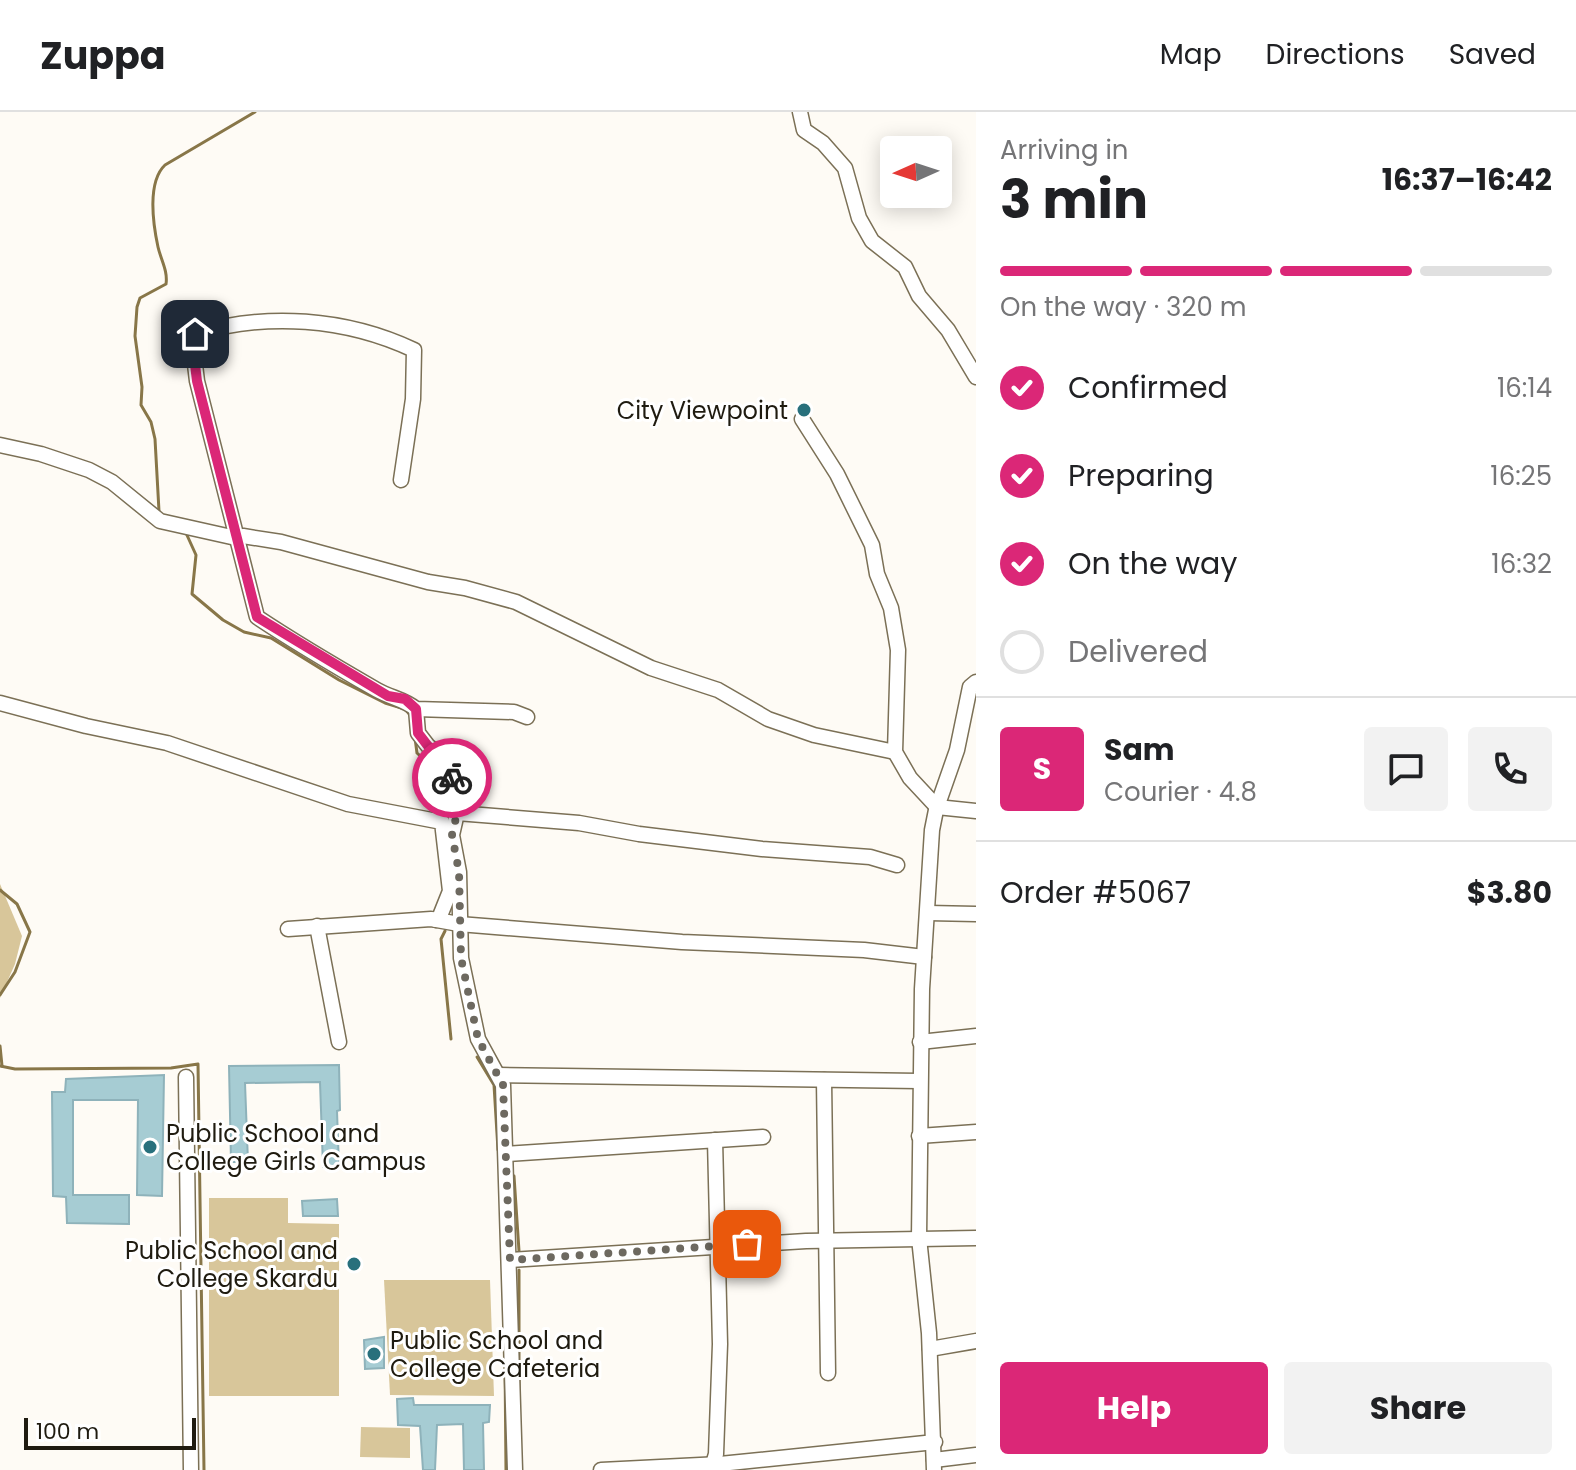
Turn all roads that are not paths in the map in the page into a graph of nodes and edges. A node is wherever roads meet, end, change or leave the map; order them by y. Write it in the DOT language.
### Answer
graph roads {
  1 [pos="800,112"];
  2 [pos="976,377"];
  3 [pos="802,419"];
  4 [pos="0,445"];
  5 [pos="401,480"];
  6 [pos="236,538"];
  7 [pos="976,682"];
  8 [pos="0,703"];
  9 [pos="416,709"];
  10 [pos="527,717"];
  11 [pos="895,752"];
  12 [pos="937,807"];
  13 [pos="976,811"];
  14 [pos="457,813"];
  15 [pos="897,865"];
  16 [pos="928,913"];
  17 [pos="976,914"];
  18 [pos="436,920"];
  19 [pos="459,924"];
  20 [pos="317,926"];
  21 [pos="288,929"];
  22 [pos="924,957"];
  23 [pos="976,1036"];
  24 [pos="339,1042"];
  25 [pos="920,1042"];
  26 [pos="499,1075"];
  27 [pos="186,1077"];
  28 [pos="824,1080"];
  29 [pos="919,1081"];
  30 [pos="976,1132"];
  31 [pos="919,1136"];
  32 [pos="763,1137"];
  33 [pos="715,1140"];
  34 [pos="506,1154"];
  35 [pos="919,1238"];
  36 [pos="976,1238"];
  37 [pos="825,1241"];
  38 [pos="717,1246"];
  39 [pos="510,1260"];
  40 [pos="976,1341"];
  41 [pos="930,1349"];
  42 [pos="828,1373"];
  43 [pos="935,1442"];
  44 [pos="976,1455"];
  45 [pos="713,1464"];
  46 [pos="934,1465"];
  47 [pos="191,1470"];
  48 [pos="515,1470"];
  49 [pos="601,1470"];
  1 -- 2 [label="street"];
  3 -- 11 [label="street"];
  4 -- 6 [label="street"];
  5 -- 6 [label="street"];
  6 -- 9 [label="street"];
  6 -- 11 [label="street"];
  7 -- 12 [label="street"];
  8 -- 18 [label="street"];
  9 -- 10 [label="street"];
  9 -- 14 [label="street"];
  11 -- 12 [label="street"];
  12 -- 13 [label="street"];
  12 -- 16 [label="street"];
  14 -- 15 [label="street"];
  14 -- 19 [label="street"];
  16 -- 17 [label="street"];
  16 -- 22 [label="street"];
  18 -- 19 [label="street"];
  18 -- 20 [label="street"];
  19 -- 22 [label="street"];
  19 -- 26 [label="street"];
  20 -- 21 [label="street"];
  20 -- 24 [label="street"];
  22 -- 25 [label="street"];
  23 -- 25 [label="street"];
  25 -- 29 [label="street"];
  26 -- 28 [label="street"];
  26 -- 34 [label="street"];
  27 -- 47 [label="street"];
  28 -- 29 [label="street"];
  28 -- 37 [label="street"];
  29 -- 31 [label="street"];
  30 -- 31 [label="street"];
  31 -- 35 [label="street"];
  32 -- 33 [label="street"];
  33 -- 34 [label="street"];
  33 -- 38 [label="street"];
  34 -- 39 [label="street"];
  35 -- 36 [label="street"];
  35 -- 37 [label="street"];
  35 -- 41 [label="street"];
  37 -- 38 [label="street"];
  37 -- 42 [label="street"];
  38 -- 39 [label="street"];
  38 -- 45 [label="street"];
  39 -- 48 [label="street"];
  40 -- 41 [label="street"];
  41 -- 43 [label="street"];
  43 -- 45 [label="street"];
  43 -- 46 [label="street"];
  44 -- 46 [label="street"];
  45 -- 49 [label="street"];
}
